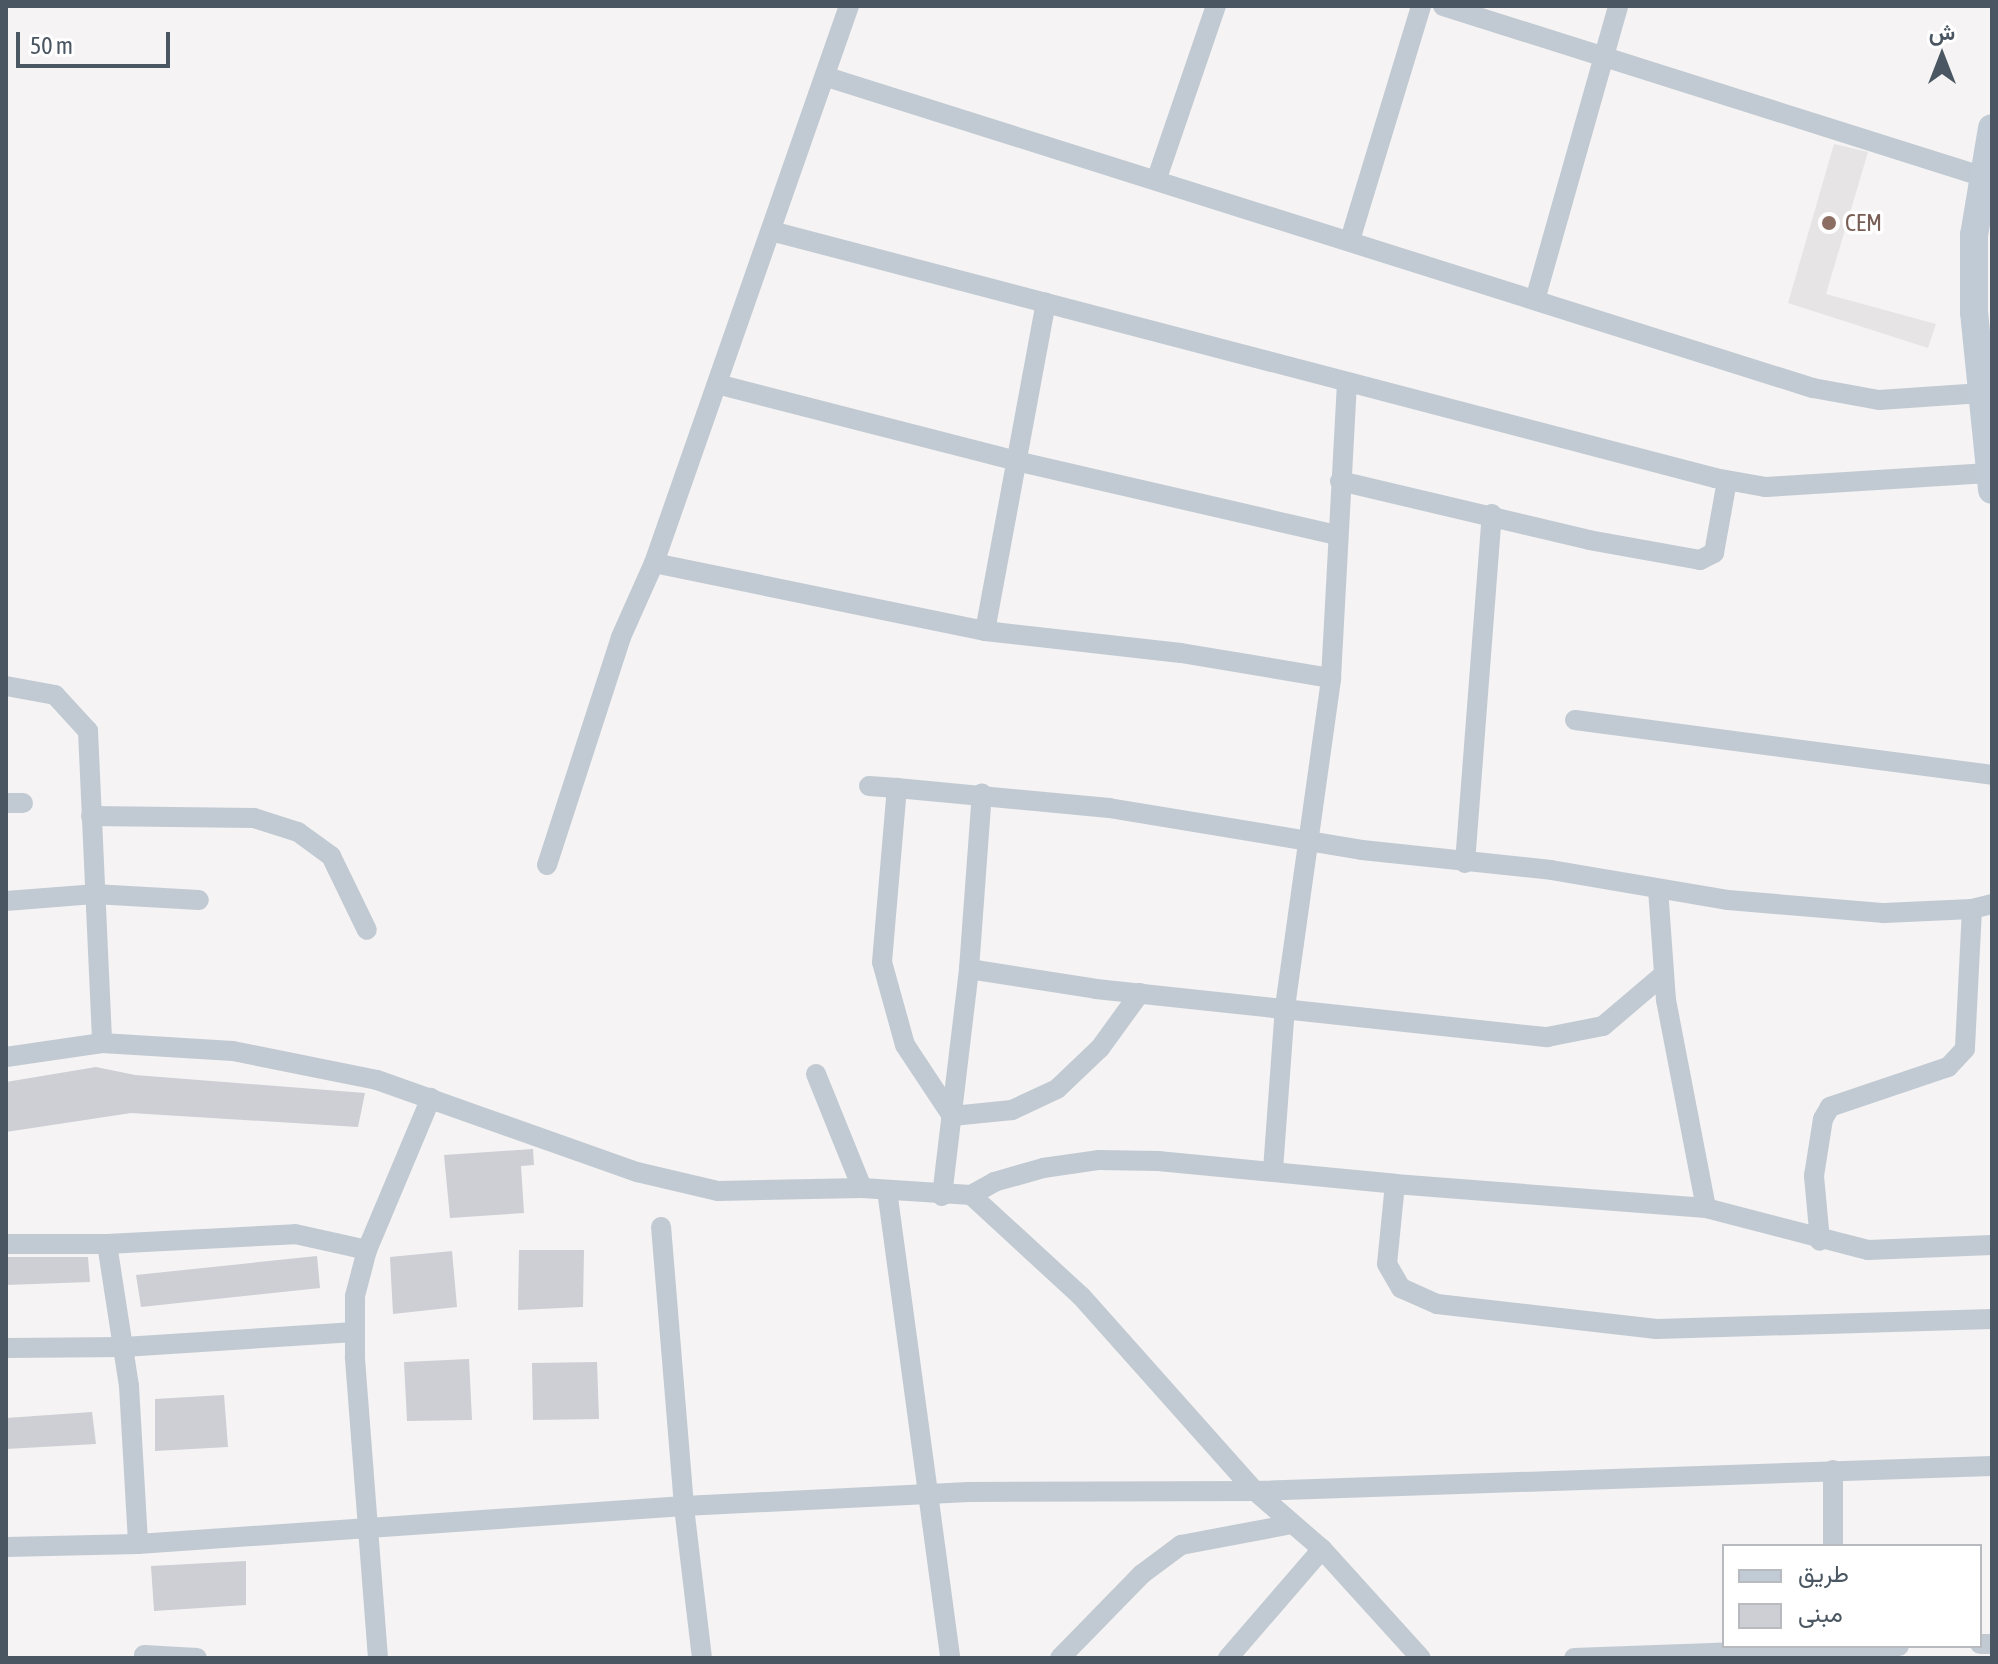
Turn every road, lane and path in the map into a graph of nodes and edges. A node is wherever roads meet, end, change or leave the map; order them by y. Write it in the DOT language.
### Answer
graph roads {
  1 [pos="849,6"];
  2 [pos="1216,6"];
  3 [pos="1421,6"];
  4 [pos="1443,6"];
  5 [pos="1618,6"];
  6 [pos="1603,56"];
  7 [pos="827,77"];
  8 [pos="1992,128"];
  9 [pos="1984,177"];
  10 [pos="1157,178"];
  11 [pos="771,231"];
  12 [pos="1350,240"];
  13 [pos="1535,300"];
  14 [pos="1046,303"];
  15 [pos="1347,382"];
  16 [pos="717,384"];
  17 [pos="1982,393"];
  18 [pos="1016,461"];
  19 [pos="1340,481"];
  20 [pos="1727,481"];
  21 [pos="1990,481"];
  22 [pos="1492,514"];
  23 [pos="1337,535"];
  24 [pos="654,563"];
  25 [pos="985,631"];
  26 [pos="1331,678"];
  27 [pos="6,686"];
  28 [pos="1575,720"];
  29 [pos="1992,775"];
  30 [pos="869,786"];
  31 [pos="897,788"];
  32 [pos="982,793"];
  33 [pos="91,816"];
  34 [pos="1306,840"];
  35 [pos="1465,863"];
  36 [pos="547,865"];
  37 [pos="1658,889"];
  38 [pos="94,894"];
  39 [pos="199,900"];
  40 [pos="6,901"];
  41 [pos="1982,907"];
  42 [pos="367,930"];
  43 [pos="969,969"];
  44 [pos="1662,976"];
  45 [pos="1140,993"];
  46 [pos="1285,1007"];
  47 [pos="102,1043"];
  48 [pos="6,1057"];
  49 [pos="816,1074"];
  50 [pos="431,1098"];
  51 [pos="952,1116"];
  52 [pos="1273,1170"];
  53 [pos="1395,1184"];
  54 [pos="862,1188"];
  55 [pos="887,1190"];
  56 [pos="971,1195"];
  57 [pos="942,1196"];
  58 [pos="1706,1208"];
  59 [pos="661,1227"];
  60 [pos="1820,1241"];
  61 [pos="6,1244"];
  62 [pos="107,1244"];
  63 [pos="1992,1245"];
  64 [pos="367,1250"];
  65 [pos="1992,1319"];
  66 [pos="355,1332"];
  67 [pos="124,1347"];
  68 [pos="6,1348"];
  69 [pos="1992,1466"];
  70 [pos="1833,1470"];
  71 [pos="1255,1491"];
  72 [pos="926,1494"];
  73 [pos="684,1506"];
  74 [pos="1292,1524"];
  75 [pos="369,1528"];
  76 [pos="138,1544"];
  77 [pos="1833,1544"];
  78 [pos="6,1547"];
  79 [pos="1322,1549"];
  80 [pos="1873,1648"];
  81 [pos="1834,1651"];
  82 [pos="144,1655"];
  83 [pos="197,1658"];
  84 [pos="378,1658"];
  85 [pos="702,1658"];
  86 [pos="950,1658"];
  87 [pos="1060,1658"];
  88 [pos="1228,1658"];
  89 [pos="1421,1658"];
  90 [pos="1574,1658"];
  1 -- 7 [label="street"];
  2 -- 10 [label="street"];
  3 -- 12 [label="street"];
  4 -- 6 [label="street"];
  5 -- 6 [label="street"];
  6 -- 9 [label="street"];
  6 -- 13 [label="street"];
  7 -- 10 [label="street"];
  7 -- 11 [label="street"];
  8 -- 9 [label="main road"];
  9 -- 17 [label="main road"];
  10 -- 12 [label="street"];
  11 -- 14 [label="street"];
  11 -- 16 [label="street"];
  12 -- 13 [label="street"];
  13 -- 17 [label="street"];
  14 -- 15 [label="street"];
  14 -- 18 [label="street"];
  15 -- 19 [label="street"];
  15 -- 20 [label="street"];
  16 -- 18 [label="street"];
  16 -- 24 [label="street"];
  17 -- 21 [label="main road"];
  18 -- 23 [label="street"];
  18 -- 25 [label="street"];
  19 -- 22 [label="street"];
  19 -- 23 [label="street"];
  20 -- 21 [label="street"];
  20 -- 22 [label="street"];
  22 -- 35 [label="street"];
  23 -- 26 [label="street"];
  24 -- 25 [label="street"];
  24 -- 36 [label="street"];
  25 -- 26 [label="street"];
  26 -- 34 [label="street"];
  27 -- 33 [label="street"];
  28 -- 29 [label="street"];
  30 -- 31 [label="street"];
  31 -- 32 [label="street"];
  31 -- 51 [label="street"];
  32 -- 34 [label="street"];
  32 -- 43 [label="street"];
  33 -- 38 [label="street"];
  33 -- 42 [label="street"];
  34 -- 35 [label="street"];
  34 -- 46 [label="street"];
  35 -- 37 [label="street"];
  37 -- 41 [label="street"];
  37 -- 44 [label="street"];
  38 -- 39 [label="street"];
  38 -- 40 [label="street"];
  38 -- 47 [label="street"];
  41 -- 60 [label="street"];
  43 -- 45 [label="street"];
  43 -- 51 [label="street"];
  44 -- 46 [label="street"];
  44 -- 58 [label="street"];
  45 -- 46 [label="street"];
  45 -- 51 [label="street"];
  46 -- 52 [label="street"];
  47 -- 48 [label="street"];
  47 -- 50 [label="street"];
  49 -- 54 [label="street"];
  50 -- 54 [label="street"];
  50 -- 64 [label="street"];
  51 -- 57 [label="street"];
  52 -- 53 [label="street"];
  52 -- 56 [label="street"];
  53 -- 58 [label="street"];
  53 -- 65 [label="street"];
  54 -- 55 [label="street"];
  55 -- 57 [label="street"];
  55 -- 72 [label="street"];
  56 -- 57 [label="street"];
  56 -- 71 [label="street"];
  58 -- 60 [label="street"];
  59 -- 73 [label="street"];
  60 -- 63 [label="street"];
  61 -- 62 [label="street"];
  62 -- 64 [label="street"];
  62 -- 67 [label="street"];
  64 -- 66 [label="street"];
  66 -- 67 [label="street"];
  66 -- 75 [label="street"];
  67 -- 68 [label="street"];
  67 -- 76 [label="street"];
  69 -- 70 [label="street"];
  70 -- 71 [label="street"];
  70 -- 77 [label="street"];
  71 -- 72 [label="street"];
  71 -- 74 [label="street"];
  72 -- 73 [label="street"];
  72 -- 86 [label="street"];
  73 -- 75 [label="street"];
  73 -- 85 [label="street"];
  74 -- 79 [label="street"];
  74 -- 87 [label="street"];
  75 -- 76 [label="street"];
  75 -- 84 [label="street"];
  76 -- 78 [label="street"];
  79 -- 88 [label="street"];
  79 -- 89 [label="street"];
  80 -- 81 [label="street"];
  81 -- 90 [label="street"];
  82 -- 83 [label="street"];
}
